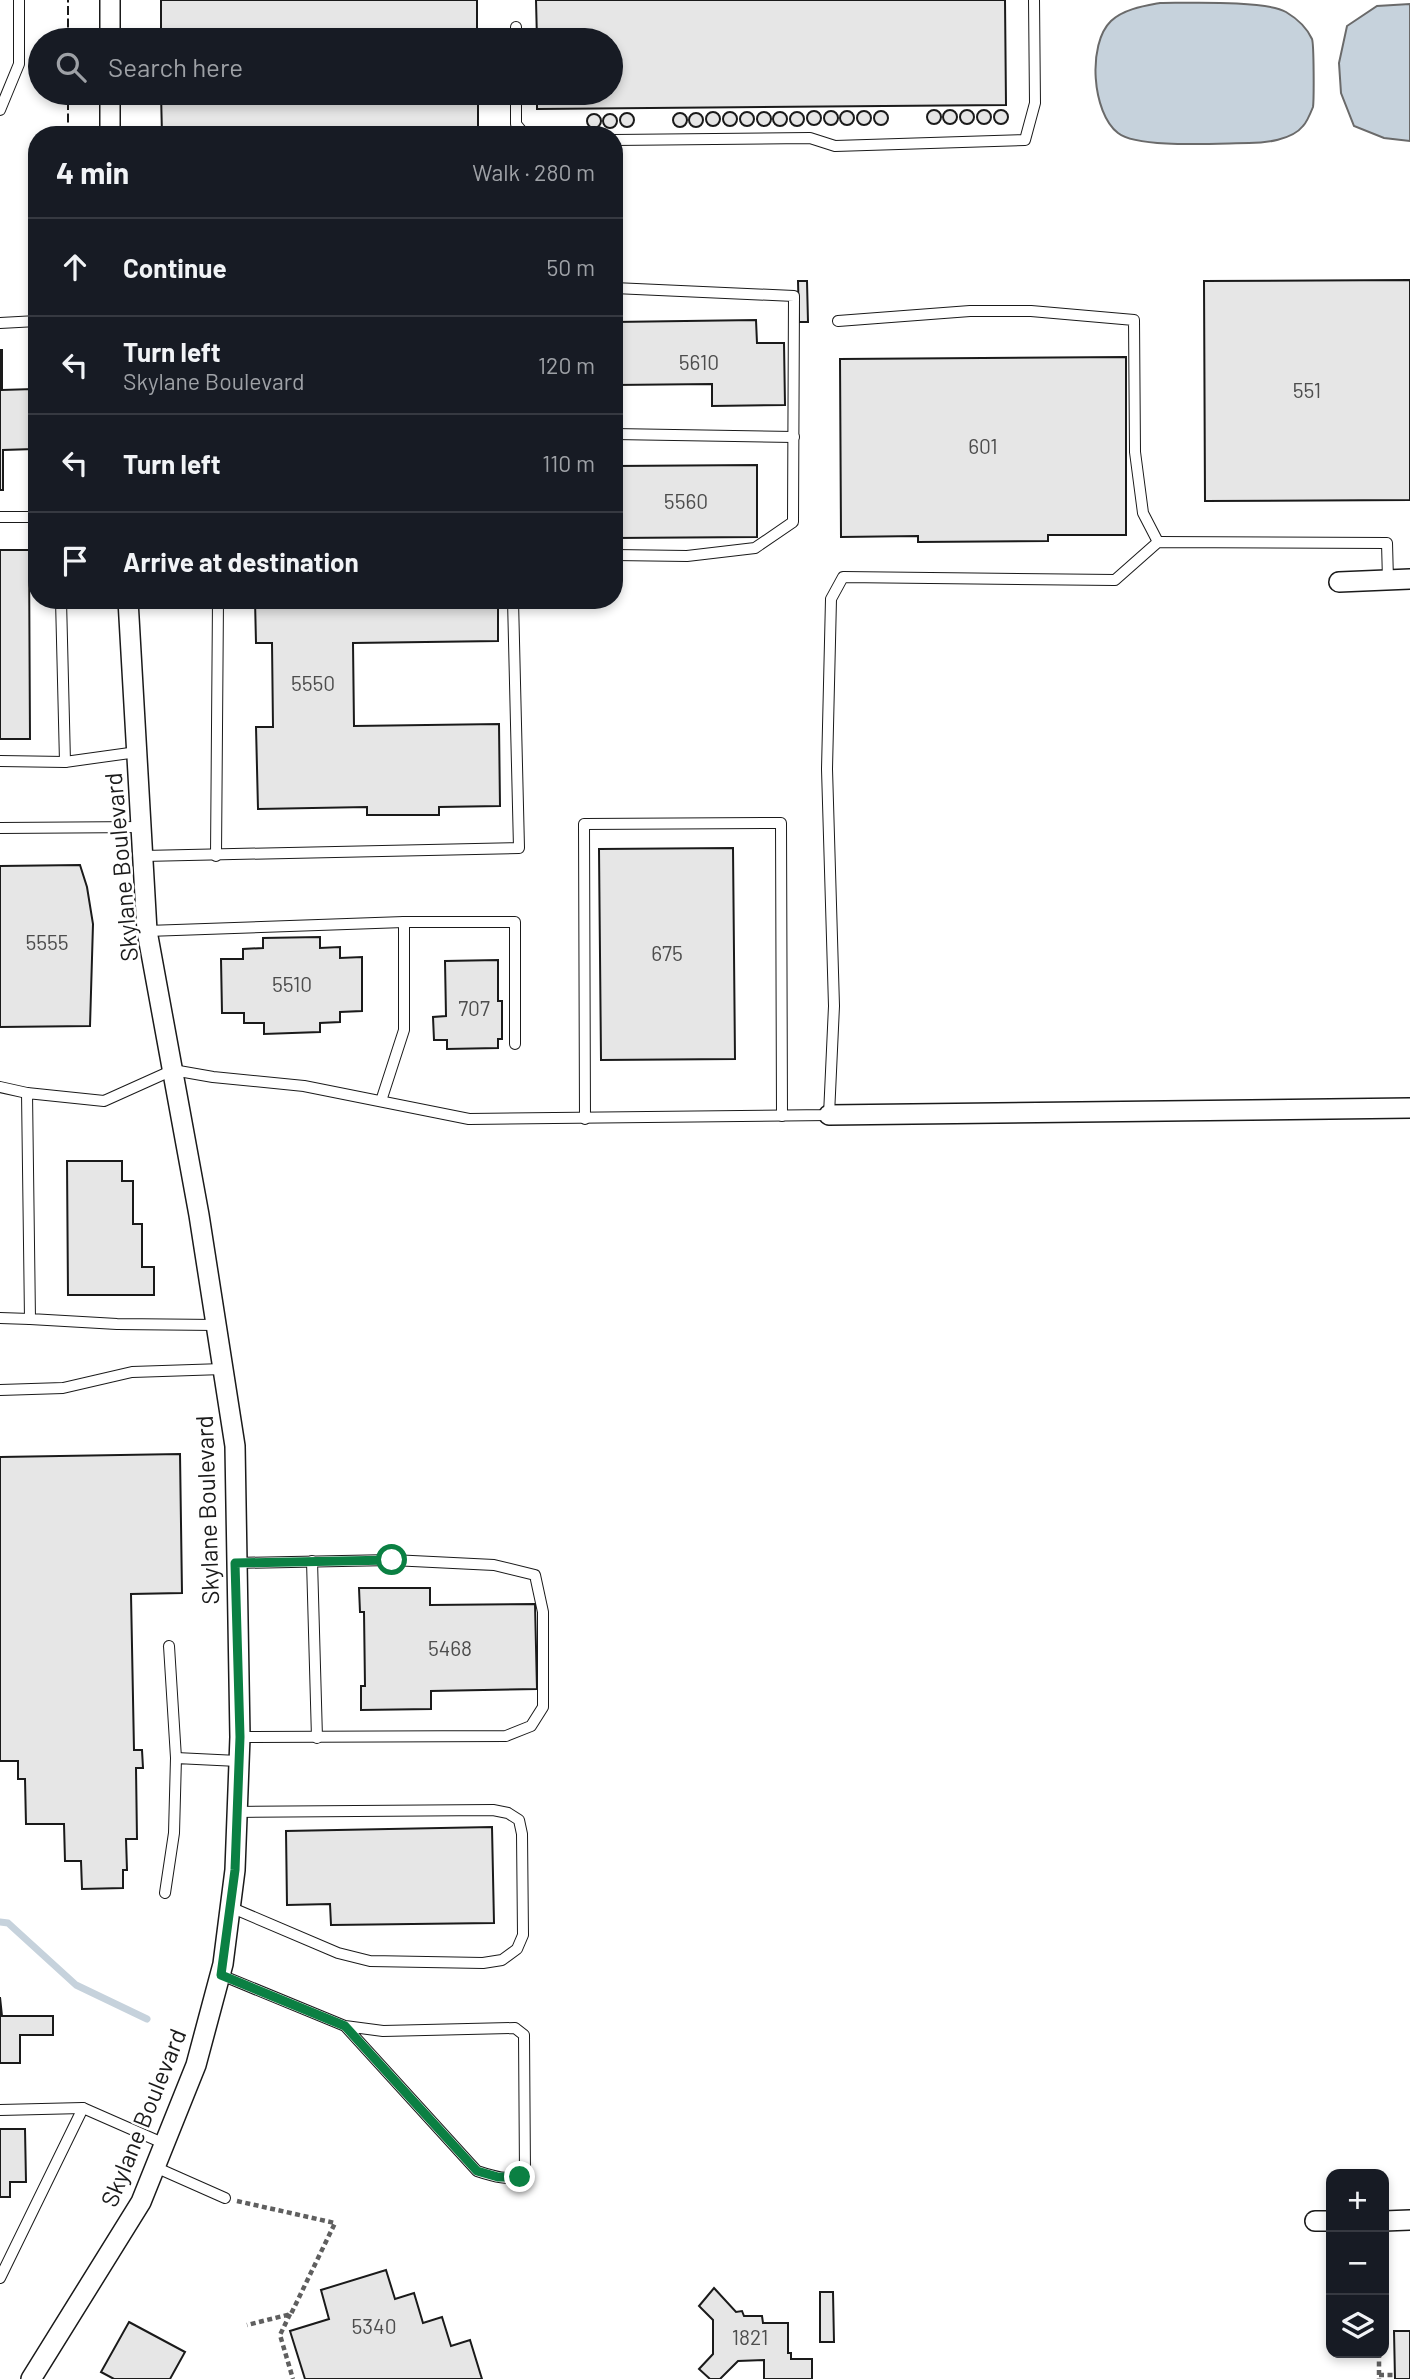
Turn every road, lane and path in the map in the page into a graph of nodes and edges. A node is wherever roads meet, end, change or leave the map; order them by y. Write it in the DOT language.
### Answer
graph roads {
  1 [pos="19,0"];
  2 [pos="110,0"];
  3 [pos="1034,0"];
  4 [pos="110,28"];
  5 [pos="110,105"];
  6 [pos="516,105"];
  7 [pos="0,110"];
  8 [pos="110,126"];
  9 [pos="518,126"];
  10 [pos="623,140"];
  11 [pos="623,288"];
  12 [pos="28,321"];
  13 [pos="838,321"];
  14 [pos="0,323"];
  15 [pos="623,434"];
  16 [pos="794,437"];
  17 [pos="0,517"];
  18 [pos="28,517"];
  19 [pos="1158,542"];
  20 [pos="623,555"];
  21 [pos="1410,579"];
  22 [pos="1388,580"];
  23 [pos="1339,582"];
  24 [pos="61,609"];
  25 [pos="129,609"];
  26 [pos="218,609"];
  27 [pos="513,609"];
  28 [pos="137,752"];
  29 [pos="0,761"];
  30 [pos="65,762"];
  31 [pos="142,827"];
  32 [pos="0,828"];
  33 [pos="143,856"];
  34 [pos="216,856"];
  35 [pos="404,922"];
  36 [pos="147,932"];
  37 [pos="515,1044"];
  38 [pos="173,1070"];
  39 [pos="0,1087"];
  40 [pos="27,1093"];
  41 [pos="381,1101"];
  42 [pos="1410,1108"];
  43 [pos="829,1115"];
  44 [pos="782,1116"];
  45 [pos="585,1119"];
  46 [pos="0,1318"];
  47 [pos="30,1319"];
  48 [pos="216,1325"];
  49 [pos="223,1369"];
  50 [pos="0,1390"];
  51 [pos="312,1561"];
  52 [pos="235,1563"];
  53 [pos="169,1646"];
  54 [pos="240,1737"];
  55 [pos="317,1738"];
  56 [pos="176,1758"];
  57 [pos="239,1761"];
  58 [pos="236,1812"];
  59 [pos="165,1893"];
  60 [pos="230,1907"];
  61 [pos="221,1975"];
  62 [pos="345,2026"];
  63 [pos="83,2108"];
  64 [pos="0,2110"];
  65 [pos="165,2144"];
  66 [pos="155,2167"];
  67 [pos="225,2198"];
  68 [pos="1410,2220"];
  69 [pos="1389,2221"];
  70 [pos="0,2278"];
  71 [pos="291,2314"];
  72 [pos="247,2325"];
  73 [pos="1379,2358"];
  74 [pos="1393,2375"];
  75 [pos="1379,2377"];
  76 [pos="31,2379"];
  77 [pos="293,2379"];
  1 -- 7 [label="lane"];
  2 -- 4 [label="street"];
  3 -- 10 [label="lane"];
  5 -- 8 [label="street"];
  6 -- 9 [label="lane"];
  11 -- 16 [label="lane"];
  12 -- 14 [label="lane"];
  13 -- 19 [label="lane"];
  15 -- 16 [label="lane"];
  16 -- 20 [label="lane"];
  17 -- 18 [label="lane"];
  19 -- 22 [label="lane"];
  19 -- 43 [label="lane"];
  21 -- 22 [label="street"];
  22 -- 23 [label="street"];
  24 -- 30 [label="lane"];
  25 -- 28 [label="street, Skylane Boulevard"];
  26 -- 34 [label="lane"];
  27 -- 34 [label="lane"];
  28 -- 30 [label="lane"];
  28 -- 31 [label="street, Skylane Boulevard"];
  29 -- 30 [label="lane"];
  31 -- 32 [label="lane"];
  31 -- 33 [label="street, Skylane Boulevard"];
  33 -- 34 [label="lane"];
  33 -- 36 [label="street, Skylane Boulevard"];
  35 -- 36 [label="lane"];
  35 -- 37 [label="lane"];
  35 -- 41 [label="lane"];
  36 -- 38 [label="street, Skylane Boulevard"];
  38 -- 40 [label="lane"];
  38 -- 41 [label="lane"];
  38 -- 48 [label="street, Skylane Boulevard"];
  39 -- 40 [label="lane"];
  40 -- 47 [label="lane"];
  41 -- 45 [label="lane"];
  42 -- 43 [label="street"];
  43 -- 44 [label="lane"];
  44 -- 45 [label="lane"];
  44 -- 45 [label="lane"];
  46 -- 47 [label="lane"];
  47 -- 48 [label="lane"];
  48 -- 49 [label="street, Skylane Boulevard"];
  49 -- 50 [label="lane"];
  49 -- 52 [label="street, Skylane Boulevard"];
  51 -- 52 [label="lane"];
  51 -- 55 [label="lane"];
  51 -- 55 [label="lane"];
  52 -- 54 [label="street, Skylane Boulevard"];
  53 -- 56 [label="lane"];
  54 -- 55 [label="lane"];
  54 -- 57 [label="street, Skylane Boulevard"];
  56 -- 57 [label="lane"];
  56 -- 59 [label="lane"];
  57 -- 58 [label="street, Skylane Boulevard"];
  58 -- 60 [label="street, Skylane Boulevard"];
  58 -- 60 [label="lane"];
  60 -- 61 [label="street, Skylane Boulevard"];
  61 -- 62 [label="lane"];
  61 -- 65 [label="street, Skylane Boulevard"];
  62 -- 62 [label="lane"];
  63 -- 64 [label="lane"];
  63 -- 65 [label="lane"];
  63 -- 70 [label="lane"];
  65 -- 66 [label="street, Skylane Boulevard"];
  66 -- 67 [label="lane"];
  66 -- 76 [label="street, Skylane Boulevard"];
  67 -- 71 [label="path"];
  68 -- 69 [label="street"];
  71 -- 72 [label="path"];
  71 -- 77 [label="path"];
  73 -- 75 [label="path"];
  74 -- 75 [label="path"];
}
